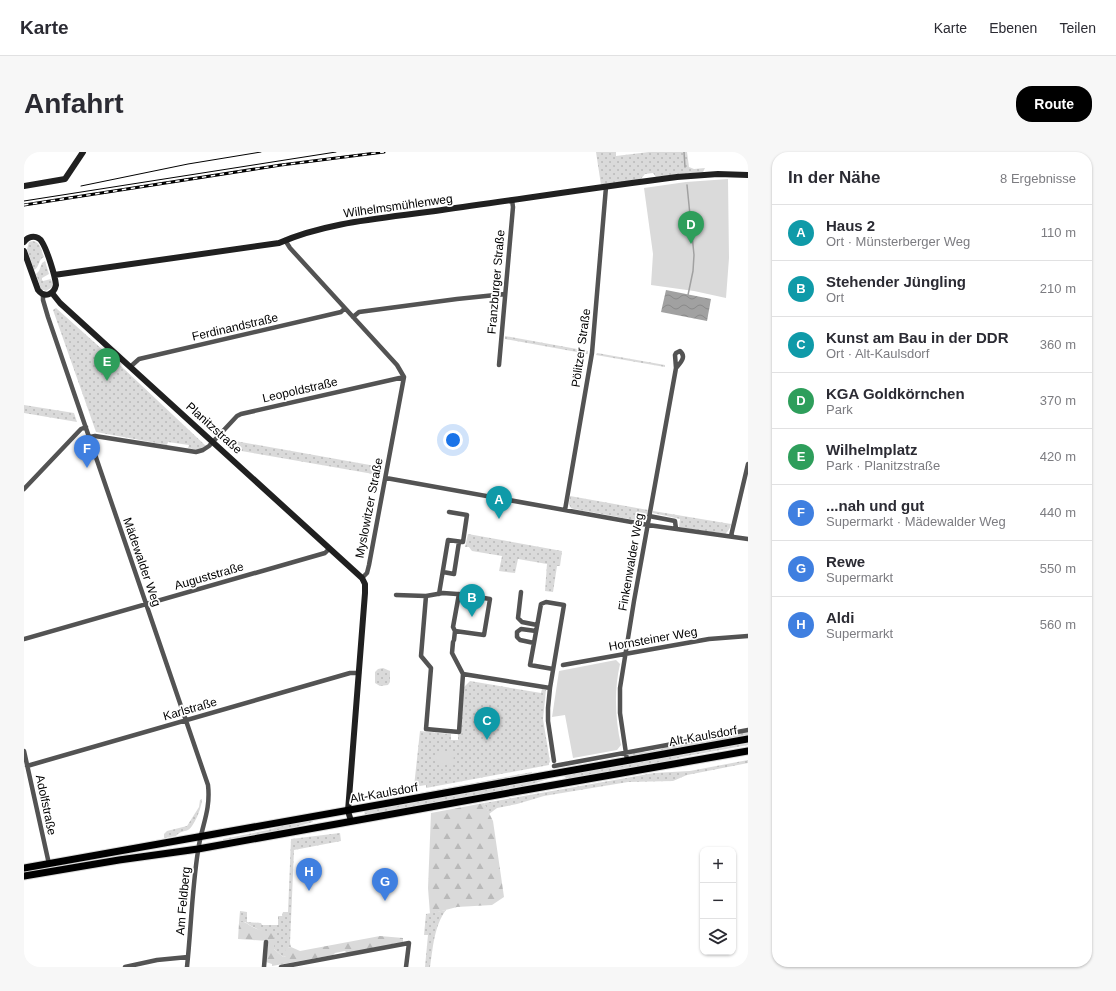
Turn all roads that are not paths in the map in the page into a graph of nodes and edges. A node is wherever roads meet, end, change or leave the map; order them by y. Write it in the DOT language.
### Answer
graph roads {
  1 [pos="83,152"];
  2 [pos="748,175"];
  3 [pos="24,186"];
  4 [pos="606,187"];
  5 [pos="512,200"];
  6 [pos="285,240"];
  7 [pos="24,242"];
  8 [pos="24,253"];
  9 [pos="54,275"];
  10 [pos="52,293"];
  11 [pos="43,294"];
  12 [pos="505,294"];
  13 [pos="345,308"];
  14 [pos="353,316"];
  15 [pos="499,365"];
  16 [pos="130,366"];
  17 [pos="676,368"];
  18 [pos="404,377"];
  19 [pos="86,427"];
  20 [pos="90,437"];
  21 [pos="213,442"];
  22 [pos="748,464"];
  23 [pos="386,478"];
  24 [pos="24,488"];
  25 [pos="565,510"];
  26 [pos="449,512"];
  27 [pos="649,516"];
  28 [pos="648,525"];
  29 [pos="676,529"];
  30 [pos="731,536"];
  31 [pos="748,539"];
  32 [pos="459,542"];
  33 [pos="329,549"];
  34 [pos="443,572"];
  35 [pos="362,578"];
  36 [pos="521,592"];
  37 [pos="439,594"];
  38 [pos="459,594"];
  39 [pos="396,595"];
  40 [pos="426,596"];
  41 [pos="146,604"];
  42 [pos="537,625"];
  43 [pos="455,630"];
  44 [pos="536,631"];
  45 [pos="748,636"];
  46 [pos="24,639"];
  47 [pos="534,643"];
  48 [pos="625,655"];
  49 [pos="563,666"];
  50 [pos="553,669"];
  51 [pos="359,673"];
  52 [pos="463,674"];
  53 [pos="550,688"];
  54 [pos="187,721"];
  55 [pos="748,730"];
  56 [pos="748,738"];
  57 [pos="24,751"];
  58 [pos="748,751"];
  59 [pos="626,752"];
  60 [pos="628,760"];
  61 [pos="27,766"];
  62 [pos="348,811"];
  63 [pos="351,821"];
  64 [pos="201,837"];
  65 [pos="198,849"];
  66 [pos="49,864"];
  67 [pos="24,868"];
  68 [pos="24,876"];
  69 [pos="266,942"];
  70 [pos="188,957"];
  71 [pos="125,967"];
  72 [pos="187,967"];
  73 [pos="264,967"];
  74 [pos="281,967"];
  75 [pos="406,967"];
  1 -- 3 [label="street"];
  2 -- 4 [label="street, Wilhelmsmühlenweg"];
  4 -- 5 [label="street, Wilhelmsmühlenweg"];
  4 -- 25 [label="street, Pölitzer Straße"];
  5 -- 6 [label="street, Wilhelmsmühlenweg"];
  5 -- 12 [label="street, Franzburger Straße"];
  6 -- 9 [label="street, Wilhelmsmühlenweg"];
  6 -- 13 [label="street"];
  7 -- 9 [label="street"];
  8 -- 11 [label="street"];
  9 -- 10 [label="street"];
  10 -- 11 [label="street"];
  10 -- 16 [label="street, Planitzstraße"];
  11 -- 19 [label="street, Mädewalder Weg"];
  12 -- 14 [label="street"];
  12 -- 15 [label="street, Franzburger Straße"];
  13 -- 14 [label="street"];
  13 -- 16 [label="street, Ferdinandstraße"];
  14 -- 18 [label="street"];
  16 -- 21 [label="street, Planitzstraße"];
  17 -- 27 [label="street, Finkenwalder Weg"];
  18 -- 21 [label="street, Leopoldstraße"];
  18 -- 23 [label="street, Myslowitzer Straße"];
  19 -- 20 [label="street, Mädewalder Weg"];
  19 -- 24 [label="street"];
  20 -- 21 [label="street, Leopoldstraße"];
  20 -- 41 [label="street, Mädewalder Weg"];
  21 -- 33 [label="street, Planitzstraße"];
  22 -- 30 [label="street"];
  23 -- 25 [label="street"];
  23 -- 35 [label="street, Myslowitzer Straße"];
  25 -- 28 [label="street"];
  26 -- 32 [label="street"];
  27 -- 28 [label="street, Finkenwalder Weg"];
  27 -- 29 [label="street"];
  28 -- 29 [label="street"];
  28 -- 48 [label="street, Finkenwalder Weg"];
  29 -- 30 [label="street"];
  30 -- 31 [label="street"];
  32 -- 34 [label="street"];
  32 -- 34 [label="street"];
  33 -- 35 [label="street, Planitzstraße"];
  33 -- 41 [label="street, Auguststraße"];
  34 -- 37 [label="street"];
  35 -- 51 [label="street"];
  36 -- 42 [label="street"];
  37 -- 38 [label="street"];
  37 -- 40 [label="street"];
  38 -- 43 [label="street"];
  38 -- 43 [label="street"];
  39 -- 40 [label="street"];
  40 -- 52 [label="street"];
  41 -- 46 [label="street, Auguststraße"];
  41 -- 54 [label="street, Mädewalder Weg"];
  42 -- 44 [label="street"];
  42 -- 50 [label="street"];
  43 -- 52 [label="street"];
  44 -- 47 [label="street"];
  44 -- 47 [label="street"];
  45 -- 48 [label="street, Hornsteiner Weg"];
  47 -- 50 [label="street"];
  48 -- 49 [label="street, Hornsteiner Weg"];
  48 -- 59 [label="street, Finkenwalder Weg"];
  50 -- 53 [label="street"];
  51 -- 54 [label="street, Karlstraße"];
  51 -- 62 [label="street"];
  52 -- 53 [label="street"];
  53 -- 59 [label="street, Alt-Kaulsdorf"];
  54 -- 61 [label="street, Karlstraße"];
  54 -- 64 [label="street, Mädewalder Weg"];
  55 -- 59 [label="street, Alt-Kaulsdorf"];
  56 -- 60 [label="main road, Alt-Kaulsdorf"];
  57 -- 61 [label="street, Adolfstraße"];
  58 -- 63 [label="main road, Alt-Kaulsdorf"];
  59 -- 60 [label="street, Finkenwalder Weg"];
  60 -- 62 [label="main road, Alt-Kaulsdorf"];
  61 -- 66 [label="street, Adolfstraße"];
  62 -- 63 [label="street"];
  62 -- 64 [label="main road, Alt-Kaulsdorf"];
  63 -- 65 [label="main road, Alt-Kaulsdorf"];
  64 -- 65 [label="street, Am Feldberg"];
  64 -- 66 [label="main road, Alt-Kaulsdorf"];
  65 -- 68 [label="main road, Alt-Kaulsdorf"];
  65 -- 70 [label="street, Am Feldberg"];
  66 -- 67 [label="main road, Alt-Kaulsdorf"];
  69 -- 73 [label="street"];
  70 -- 71 [label="street"];
  70 -- 72 [label="street, Am Feldberg"];
  74 -- 75 [label="street"];
}
